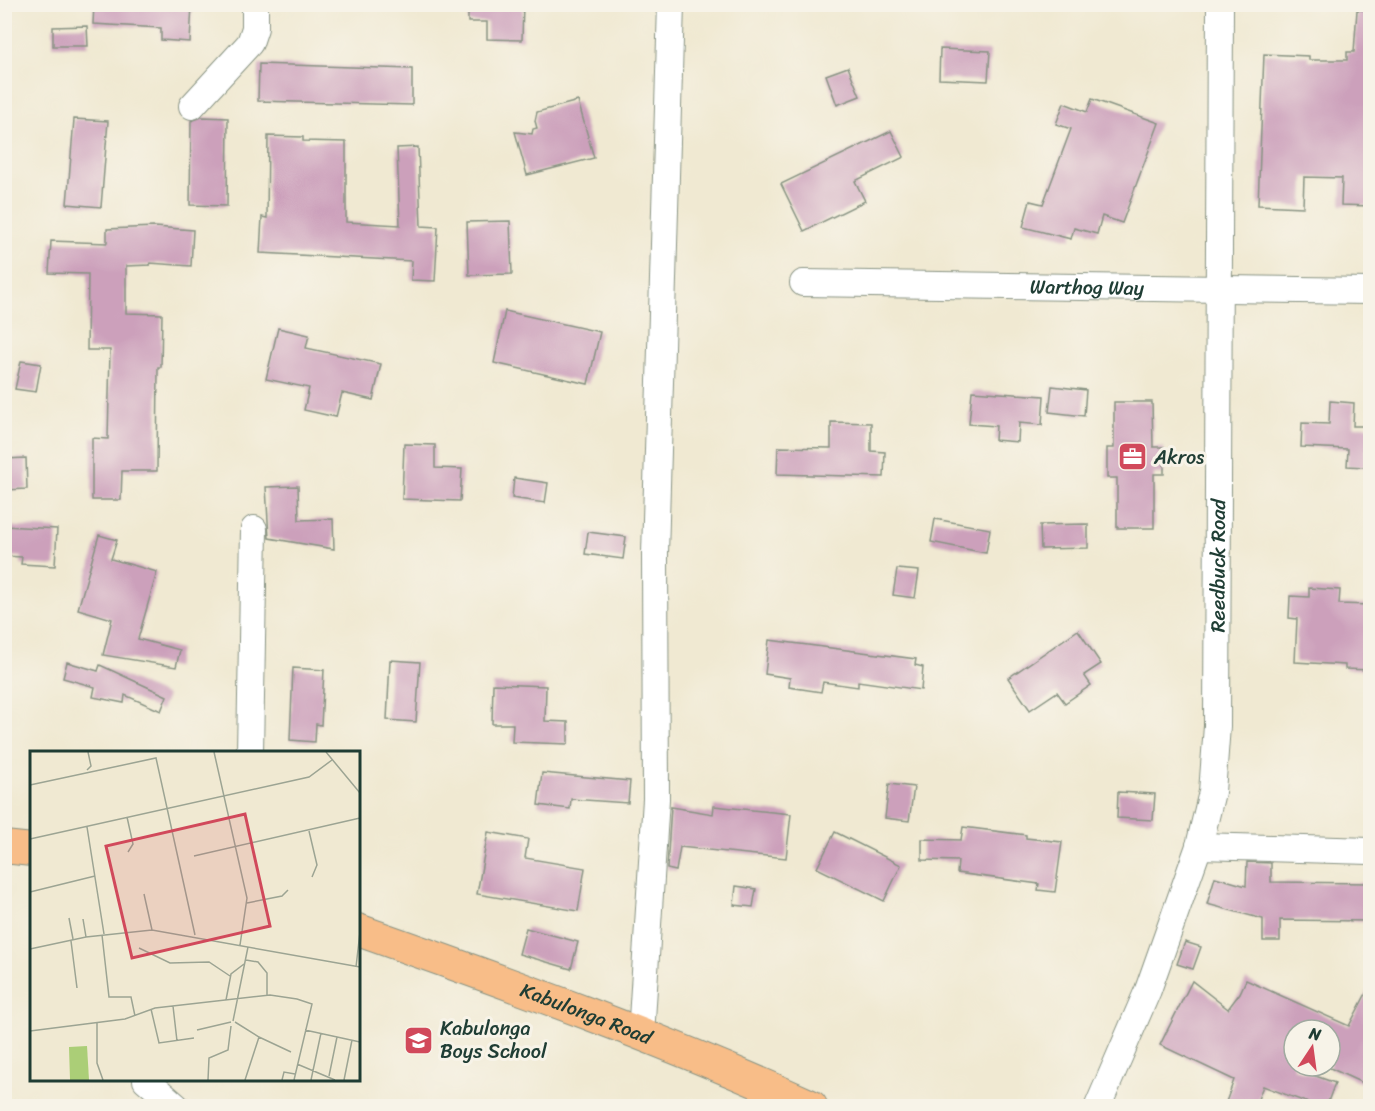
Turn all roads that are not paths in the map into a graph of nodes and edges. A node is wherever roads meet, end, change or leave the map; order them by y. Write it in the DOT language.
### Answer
graph roads {
  1 [pos="255,4"];
  2 [pos="672,4"];
  3 [pos="1220,4"];
  4 [pos="192,106"];
  5 [pos="803,283"];
  6 [pos="1219,289"];
  7 [pos="1371,291"];
  8 [pos="254,529"];
  9 [pos="250,751"];
  10 [pos="1199,846"];
  11 [pos="4,847"];
  12 [pos="30,850"];
  13 [pos="1371,851"];
  14 [pos="360,931"];
  15 [pos="641,1035"];
  16 [pos="147,1081"];
  17 [pos="176,1107"];
  18 [pos="810,1107"];
  19 [pos="1098,1107"];
  1 -- 4 [label="street"];
  2 -- 15 [label="street"];
  3 -- 6 [label="street, Reedbuck Road"];
  5 -- 6 [label="street, Warthog Way"];
  6 -- 7 [label="street, Warthog Way"];
  6 -- 10 [label="street, Reedbuck Road"];
  8 -- 9 [label="street"];
  10 -- 13 [label="street"];
  10 -- 19 [label="street, Reedbuck Road"];
  11 -- 12 [label="main road"];
  14 -- 15 [label="main road, Kabulonga Road"];
  15 -- 18 [label="main road, Kabulonga Road"];
  16 -- 17 [label="street"];
}
